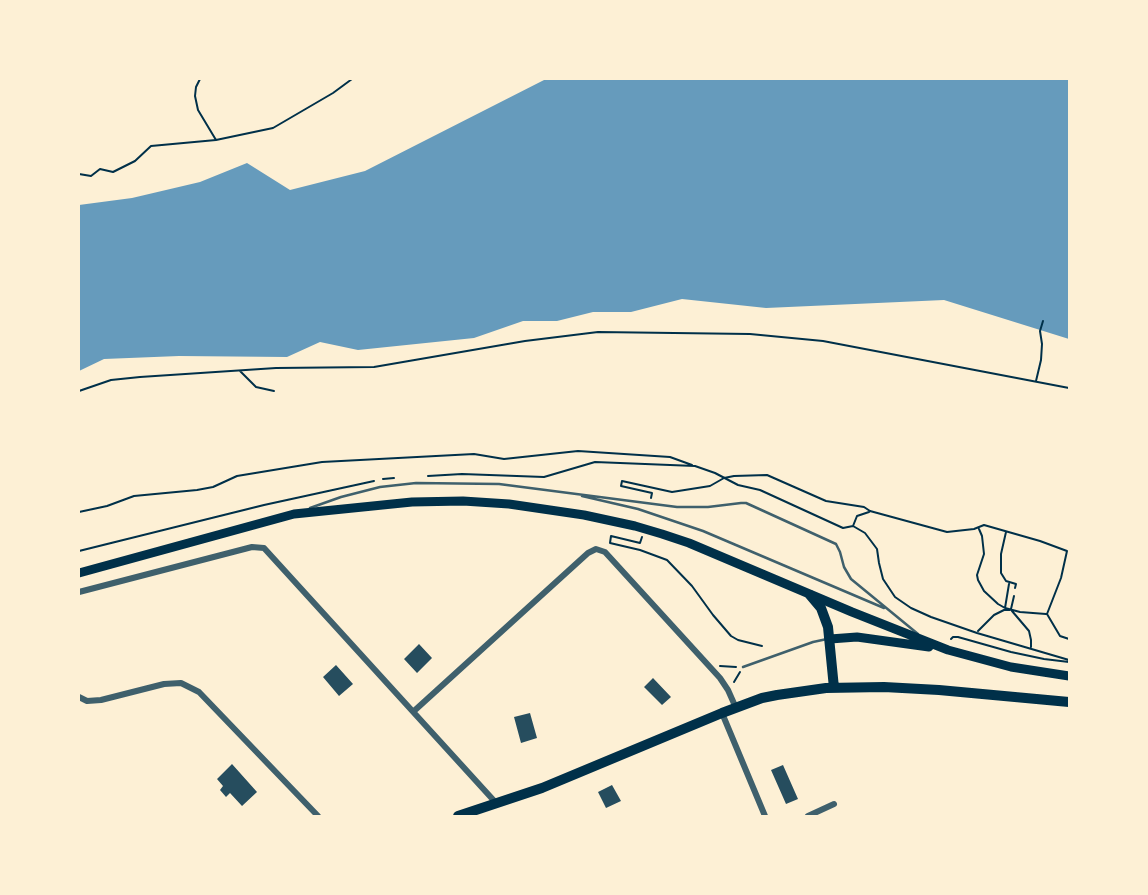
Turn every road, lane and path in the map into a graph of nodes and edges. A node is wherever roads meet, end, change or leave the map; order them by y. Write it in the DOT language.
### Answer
graph roads {
  1 [pos="200,79"];
  2 [pos="352,79"];
  3 [pos="216,140"];
  4 [pos="79,174"];
  5 [pos="1042,321"];
  6 [pos="239,371"];
  7 [pos="1035,382"];
  8 [pos="1069,388"];
  9 [pos="79,391"];
  10 [pos="274,391"];
  11 [pos="695,466"];
  12 [pos="656,489"];
  13 [pos="760,490"];
  14 [pos="567,492"];
  15 [pos="752,506"];
  16 [pos="870,511"];
  17 [pos="79,512"];
  18 [pos="294,514"];
  19 [pos="853,526"];
  20 [pos="978,528"];
  21 [pos="1006,531"];
  22 [pos="640,550"];
  23 [pos="79,573"];
  24 [pos="1009,583"];
  25 [pos="1015,588"];
  26 [pos="79,592"];
  27 [pos="810,595"];
  28 [pos="1014,596"];
  29 [pos="1005,608"];
  30 [pos="887,609"];
  31 [pos="1011,610"];
  32 [pos="1047,614"];
  33 [pos="977,633"];
  34 [pos="830,639"];
  35 [pos="1069,639"];
  36 [pos="931,644"];
  37 [pos="762,646"];
  38 [pos="1031,648"];
  39 [pos="948,650"];
  40 [pos="1069,662"];
  41 [pos="709,666"];
  42 [pos="743,667"];
  43 [pos="1069,676"];
  44 [pos="834,688"];
  45 [pos="729,690"];
  46 [pos="79,697"];
  47 [pos="1069,702"];
  48 [pos="736,708"];
  49 [pos="414,711"];
  50 [pos="722,713"];
  51 [pos="497,804"];
  52 [pos="834,804"];
  53 [pos="478,813"];
  54 [pos="318,816"];
  55 [pos="458,816"];
  56 [pos="765,816"];
  57 [pos="808,816"];
  1 -- 3 [label="path"];
  2 -- 3 [label="path"];
  3 -- 4 [label="path"];
  5 -- 7 [label="path"];
  6 -- 7 [label="path"];
  6 -- 9 [label="path"];
  6 -- 10 [label="path"];
  7 -- 8 [label="path"];
  11 -- 17 [label="path"];
  12 -- 16 [label="path"];
  13 -- 15 [label="path"];
  14 -- 15 [label="lane"];
  14 -- 18 [label="lane"];
  14 -- 30 [label="lane"];
  15 -- 30 [label="lane"];
  16 -- 19 [label="path"];
  16 -- 20 [label="path"];
  18 -- 23 [label="main road"];
  18 -- 27 [label="main road"];
  20 -- 21 [label="path"];
  20 -- 29 [label="path"];
  21 -- 24 [label="path"];
  21 -- 32 [label="path"];
  22 -- 37 [label="path"];
  24 -- 25 [label="path"];
  24 -- 29 [label="path"];
  26 -- 49 [label="street"];
  27 -- 34 [label="main road"];
  27 -- 36 [label="main road"];
  28 -- 31 [label="path"];
  29 -- 31 [label="path"];
  30 -- 36 [label="lane"];
  31 -- 32 [label="path"];
  31 -- 33 [label="path"];
  31 -- 38 [label="path"];
  32 -- 35 [label="path"];
  34 -- 39 [label="main road"];
  34 -- 42 [label="lane"];
  34 -- 44 [label="main road"];
  36 -- 39 [label="main road"];
  39 -- 40 [label="path"];
  39 -- 43 [label="main road"];
  41 -- 42 [label="path"];
  41 -- 45 [label="street"];
  41 -- 49 [label="street"];
  42 -- 45 [label="path"];
  44 -- 47 [label="main road"];
  44 -- 48 [label="main road"];
  45 -- 48 [label="street"];
  46 -- 54 [label="street"];
  48 -- 50 [label="main road"];
  49 -- 51 [label="street"];
  50 -- 51 [label="main road"];
  50 -- 56 [label="street"];
  51 -- 53 [label="main road"];
  52 -- 57 [label="street"];
  53 -- 55 [label="main road"];
}
